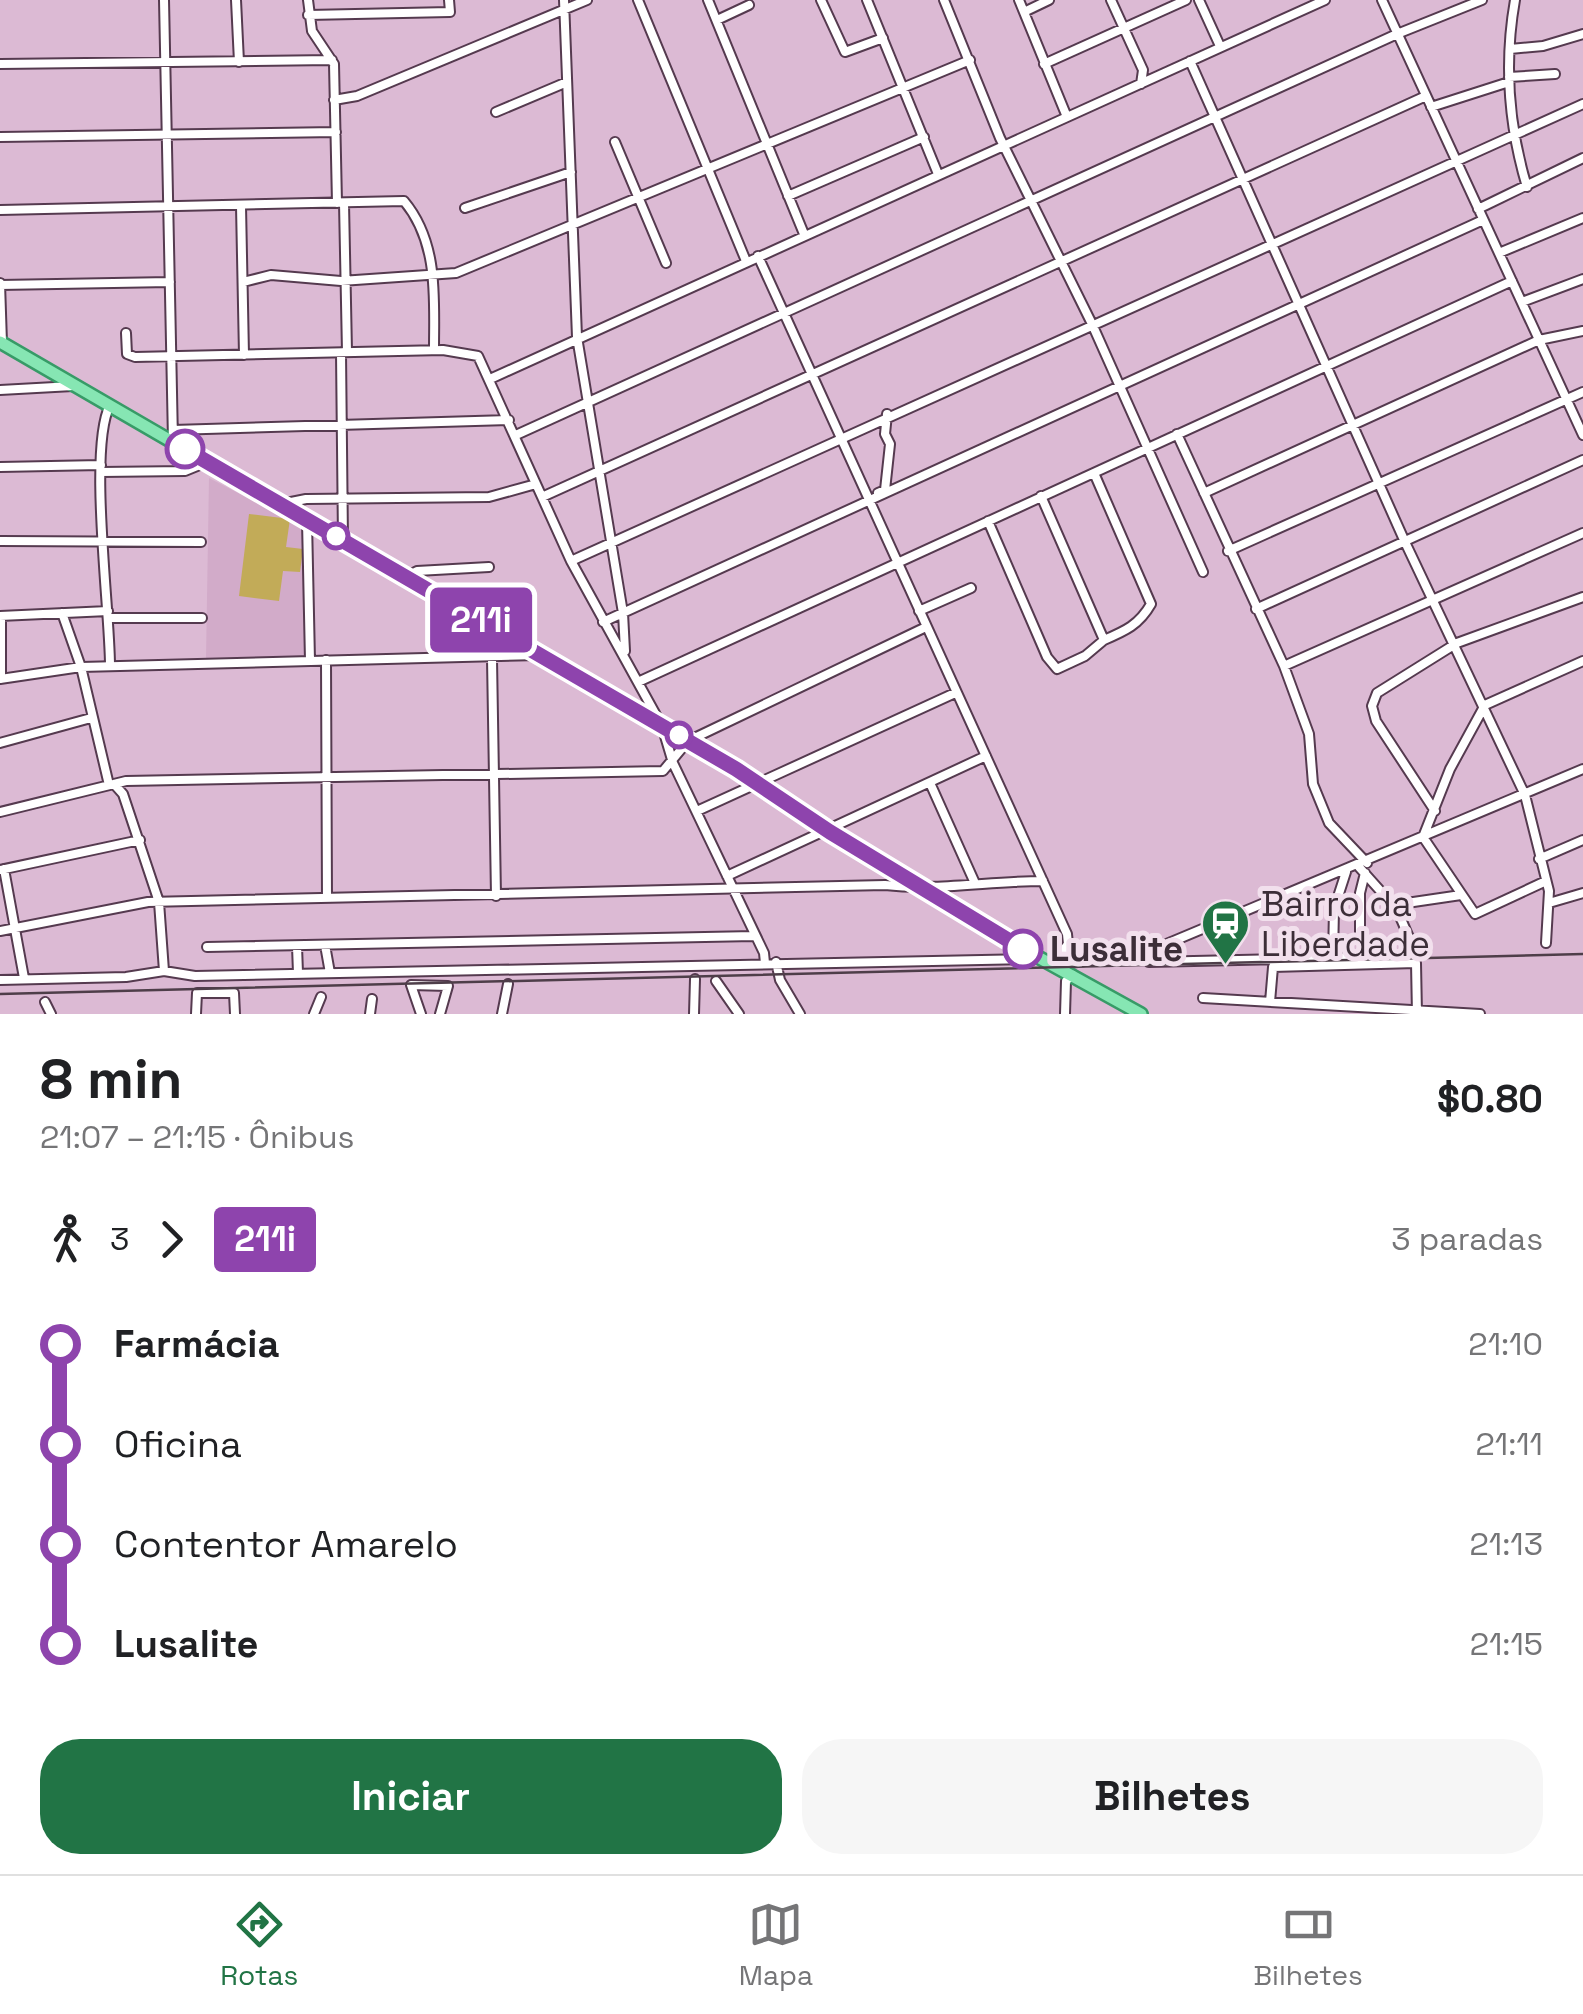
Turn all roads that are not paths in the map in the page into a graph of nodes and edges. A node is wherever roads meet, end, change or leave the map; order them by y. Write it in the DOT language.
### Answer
graph roads {
  1 [pos="164,0"];
  2 [pos="236,0"];
  3 [pos="308,0"];
  4 [pos="380,0"];
  5 [pos="449,0"];
  6 [pos="587,0"];
  7 [pos="638,0"];
  8 [pos="708,0"];
  9 [pos="822,0"];
  10 [pos="867,0"];
  11 [pos="944,0"];
  12 [pos="1019,0"];
  13 [pos="1048,0"];
  14 [pos="1110,0"];
  15 [pos="1186,0"];
  16 [pos="1199,0"];
  17 [pos="1325,0"];
  18 [pos="1382,0"];
  19 [pos="1444,0"];
  20 [pos="1482,0"];
  21 [pos="1515,0"];
  22 [pos="564,4"];
  23 [pos="749,5"];
  24 [pos="1024,12"];
  25 [pos="380,13"];
  26 [pos="1450,13"];
  27 [pos="308,15"];
  28 [pos="717,20"];
  29 [pos="1124,29"];
  30 [pos="1397,34"];
  31 [pos="1583,34"];
  32 [pos="883,38"];
  33 [pos="320,42"];
  34 [pos="1220,46"];
  35 [pos="1510,48"];
  36 [pos="332,60"];
  37 [pos="970,60"];
  38 [pos="303,61"];
  39 [pos="1190,61"];
  40 [pos="166,62"];
  41 [pos="239,62"];
  42 [pos="0,64"];
  43 [pos="1044,64"];
  44 [pos="1143,70"];
  45 [pos="1555,74"];
  46 [pos="1152,79"];
  47 [pos="1509,80"];
  48 [pos="568,82"];
  49 [pos="1142,84"];
  50 [pos="902,87"];
  51 [pos="1426,96"];
  52 [pos="334,100"];
  53 [pos="1583,104"];
  54 [pos="1431,106"];
  55 [pos="496,112"];
  56 [pos="1068,117"];
  57 [pos="1217,118"];
  58 [pos="336,132"];
  59 [pos="168,134"];
  60 [pos="1514,134"];
  61 [pos="0,137"];
  62 [pos="924,138"];
  63 [pos="615,142"];
  64 [pos="767,145"];
  65 [pos="1004,146"];
  66 [pos="1454,158"];
  67 [pos="1583,158"];
  68 [pos="708,169"];
  69 [pos="570,172"];
  70 [pos="938,174"];
  71 [pos="1246,180"];
  72 [pos="1526,187"];
  73 [pos="788,196"];
  74 [pos="638,198"];
  75 [pos="1033,201"];
  76 [pos="340,203"];
  77 [pos="240,206"];
  78 [pos="169,208"];
  79 [pos="465,208"];
  80 [pos="1478,209"];
  81 [pos="0,210"];
  82 [pos="1583,218"];
  83 [pos="1483,220"];
  84 [pos="572,224"];
  85 [pos="804,234"];
  86 [pos="1272,242"];
  87 [pos="1499,253"];
  88 [pos="758,256"];
  89 [pos="746,261"];
  90 [pos="1063,263"];
  91 [pos="666,264"];
  92 [pos="434,274"];
  93 [pos="242,278"];
  94 [pos="1583,279"];
  95 [pos="346,280"];
  96 [pos="170,282"];
  97 [pos="1512,282"];
  98 [pos="0,284"];
  99 [pos="1522,302"];
  100 [pos="1298,306"];
  101 [pos="784,312"];
  102 [pos="1092,324"];
  103 [pos="1583,331"];
  104 [pos="126,333"];
  105 [pos="577,337"];
  106 [pos="1538,340"];
  107 [pos="1,343"];
  108 [pos="434,350"];
  109 [pos="344,353"];
  110 [pos="172,354"];
  111 [pos="244,355"];
  112 [pos="1325,367"];
  113 [pos="54,374"];
  114 [pos="812,376"];
  115 [pos="490,379"];
  116 [pos="73,386"];
  117 [pos="1119,386"];
  118 [pos="0,390"];
  119 [pos="48,390"];
  120 [pos="1583,392"];
  121 [pos="1565,397"];
  122 [pos="587,402"];
  123 [pos="110,405"];
  124 [pos="887,414"];
  125 [pos="509,420"];
  126 [pos="344,425"];
  127 [pos="1354,425"];
  128 [pos="1176,434"];
  129 [pos="516,435"];
  130 [pos="1583,435"];
  131 [pos="173,436"];
  132 [pos="839,438"];
  133 [pos="1145,446"];
  134 [pos="1583,460"];
  135 [pos="208,462"];
  136 [pos="0,467"];
  137 [pos="101,469"];
  138 [pos="598,472"];
  139 [pos="1094,473"];
  140 [pos="1379,482"];
  141 [pos="536,484"];
  142 [pos="1204,493"];
  143 [pos="1041,496"];
  144 [pos="542,497"];
  145 [pos="344,498"];
  146 [pos="871,501"];
  147 [pos="280,504"];
  148 [pos="307,520"];
  149 [pos="988,521"];
  150 [pos="1583,533"];
  151 [pos="344,541"];
  152 [pos="612,541"];
  153 [pos="0,542"];
  154 [pos="104,542"];
  155 [pos="201,542"];
  156 [pos="1405,542"];
  157 [pos="1228,551"];
  158 [pos="571,561"];
  159 [pos="896,561"];
  160 [pos="488,568"];
  161 [pos="1203,572"];
  162 [pos="406,577"];
  163 [pos="971,588"];
  164 [pos="1583,597"];
  165 [pos="1434,598"];
  166 [pos="1256,609"];
  167 [pos="918,612"];
  168 [pos="62,613"];
  169 [pos="624,613"];
  170 [pos="109,614"];
  171 [pos="0,616"];
  172 [pos="202,618"];
  173 [pos="603,622"];
  174 [pos="926,627"];
  175 [pos="1104,640"];
  176 [pos="1457,643"];
  177 [pos="625,652"];
  178 [pos="540,655"];
  179 [pos="492,659"];
  180 [pos="326,660"];
  181 [pos="310,661"];
  182 [pos="1583,661"];
  183 [pos="110,666"];
  184 [pos="1284,666"];
  185 [pos="82,667"];
  186 [pos="0,679"];
  187 [pos="638,682"];
  188 [pos="955,693"];
  189 [pos="1485,705"];
  190 [pos="91,718"];
  191 [pos="662,726"];
  192 [pos="688,740"];
  193 [pos="0,742"];
  194 [pos="986,756"];
  195 [pos="673,763"];
  196 [pos="1583,769"];
  197 [pos="494,774"];
  198 [pos="326,779"];
  199 [pos="126,780"];
  200 [pos="759,783"];
  201 [pos="930,783"];
  202 [pos="111,785"];
  203 [pos="123,794"];
  204 [pos="1525,794"];
  205 [pos="1435,811"];
  206 [pos="0,812"];
  207 [pos="698,812"];
  208 [pos="830,832"];
  209 [pos="1423,837"];
  210 [pos="140,840"];
  211 [pos="1583,840"];
  212 [pos="1539,859"];
  213 [pos="1364,868"];
  214 [pos="2,870"];
  215 [pos="1346,872"];
  216 [pos="727,876"];
  217 [pos="974,881"];
  218 [pos="1043,881"];
  219 [pos="1546,881"];
  220 [pos="731,890"];
  221 [pos="926,890"];
  222 [pos="1583,893"];
  223 [pos="1461,895"];
  224 [pos="496,896"];
  225 [pos="327,898"];
  226 [pos="158,902"];
  227 [pos="1548,903"];
  228 [pos="1394,905"];
  229 [pos="14,928"];
  230 [pos="0,932"];
  231 [pos="1360,932"];
  232 [pos="754,936"];
  233 [pos="1546,943"];
  234 [pos="325,945"];
  235 [pos="297,946"];
  236 [pos="207,947"];
  237 [pos="1145,953"];
  238 [pos="1332,958"];
  239 [pos="776,962"];
  240 [pos="764,963"];
  241 [pos="1052,963"];
  242 [pos="164,971"];
  243 [pos="298,973"];
  244 [pos="330,973"];
  245 [pos="1073,975"];
  246 [pos="24,978"];
  247 [pos="695,979"];
  248 [pos="0,980"];
  249 [pos="716,982"];
  250 [pos="508,984"];
  251 [pos="321,997"];
  252 [pos="1203,998"];
  253 [pos="372,999"];
  254 [pos="45,1002"];
  255 [pos="1270,1002"];
  256 [pos="1418,1012"];
  257 [pos="51,1014"];
  258 [pos="196,1014"];
  259 [pos="235,1014"];
  260 [pos="314,1014"];
  261 [pos="370,1014"];
  262 [pos="422,1014"];
  263 [pos="440,1014"];
  264 [pos="502,1014"];
  265 [pos="694,1014"];
  266 [pos="739,1014"];
  267 [pos="800,1014"];
  268 [pos="1064,1014"];
  269 [pos="1141,1014"];
  270 [pos="1480,1014"];
  1 -- 40 [label="street"];
  2 -- 41 [label="street"];
  3 -- 27 [label="street"];
  4 -- 25 [label="street"];
  5 -- 25 [label="street"];
  6 -- 22 [label="street"];
  7 -- 68 [label="street"];
  8 -- 28 [label="street"];
  9 -- 32 [label="street"];
  10 -- 32 [label="street"];
  11 -- 37 [label="street"];
  12 -- 24 [label="street"];
  13 -- 24 [label="street"];
  14 -- 29 [label="street"];
  15 -- 29 [label="street"];
  16 -- 34 [label="street"];
  17 -- 34 [label="street"];
  18 -- 30 [label="street"];
  19 -- 26 [label="street"];
  20 -- 26 [label="street"];
  21 -- 35 [label="street"];
  22 -- 48 [label="street"];
  22 -- 52 [label="street"];
  23 -- 28 [label="street"];
  24 -- 43 [label="street"];
  25 -- 27 [label="street"];
  26 -- 30 [label="street"];
  27 -- 33 [label="street"];
  28 -- 64 [label="street"];
  29 -- 43 [label="street"];
  29 -- 44 [label="street"];
  30 -- 51 [label="street"];
  30 -- 57 [label="street"];
  31 -- 35 [label="street"];
  32 -- 50 [label="street"];
  33 -- 36 [label="street"];
  33 -- 38 [label="street"];
  34 -- 39 [label="street"];
  35 -- 47 [label="street"];
  36 -- 38 [label="street"];
  36 -- 52 [label="street"];
  37 -- 50 [label="street"];
  37 -- 65 [label="street"];
  38 -- 41 [label="street"];
  39 -- 46 [label="street"];
  39 -- 57 [label="street"];
  40 -- 41 [label="street"];
  40 -- 42 [label="street"];
  40 -- 59 [label="street"];
  43 -- 56 [label="street"];
  44 -- 46 [label="street"];
  44 -- 49 [label="street"];
  45 -- 47 [label="street"];
  46 -- 49 [label="street"];
  47 -- 54 [label="street"];
  47 -- 60 [label="street"];
  48 -- 55 [label="street"];
  48 -- 69 [label="street"];
  49 -- 56 [label="street"];
  50 -- 62 [label="street"];
  50 -- 64 [label="street"];
  51 -- 54 [label="street"];
  51 -- 71 [label="street"];
  52 -- 58 [label="street"];
  53 -- 60 [label="street"];
  54 -- 66 [label="street"];
  56 -- 65 [label="street"];
  57 -- 71 [label="street"];
  57 -- 75 [label="street"];
  58 -- 59 [label="street"];
  58 -- 76 [label="street"];
  59 -- 61 [label="street"];
  59 -- 78 [label="street"];
  60 -- 66 [label="street"];
  60 -- 72 [label="street"];
  62 -- 70 [label="street"];
  62 -- 73 [label="street"];
  63 -- 74 [label="street"];
  64 -- 68 [label="street"];
  64 -- 73 [label="street"];
  65 -- 70 [label="street"];
  65 -- 75 [label="street"];
  66 -- 80 [label="street"];
  66 -- 86 [label="street"];
  67 -- 72 [label="street"];
  68 -- 74 [label="street"];
  68 -- 89 [label="street"];
  69 -- 79 [label="street"];
  69 -- 84 [label="street"];
  70 -- 85 [label="street"];
  71 -- 86 [label="street"];
  71 -- 90 [label="street"];
  72 -- 80 [label="street"];
  73 -- 85 [label="street"];
  74 -- 84 [label="street"];
  74 -- 91 [label="street"];
  75 -- 90 [label="street"];
  75 -- 101 [label="street"];
  76 -- 77 [label="street"];
  76 -- 92 [label="street"];
  76 -- 95 [label="street"];
  77 -- 78 [label="street"];
  77 -- 93 [label="street"];
  78 -- 81 [label="street"];
  78 -- 96 [label="street"];
  80 -- 83 [label="street"];
  82 -- 87 [label="street"];
  83 -- 87 [label="street"];
  83 -- 100 [label="street"];
  84 -- 92 [label="street"];
  84 -- 105 [label="street"];
  85 -- 88 [label="street"];
  86 -- 100 [label="street"];
  86 -- 102 [label="street"];
  87 -- 97 [label="street"];
  88 -- 89 [label="street"];
  88 -- 101 [label="street"];
  89 -- 105 [label="street"];
  90 -- 102 [label="street"];
  90 -- 114 [label="street"];
  92 -- 95 [label="street"];
  92 -- 108 [label="street"];
  93 -- 95 [label="street"];
  93 -- 111 [label="street"];
  94 -- 99 [label="street"];
  95 -- 109 [label="street"];
  96 -- 98 [label="street"];
  96 -- 110 [label="street"];
  97 -- 99 [label="street"];
  97 -- 112 [label="street"];
  98 -- 107 [label="street"];
  99 -- 106 [label="street"];
  100 -- 112 [label="street"];
  100 -- 117 [label="street"];
  101 -- 114 [label="street"];
  101 -- 122 [label="street"];
  102 -- 117 [label="street"];
  102 -- 124 [label="street"];
  103 -- 106 [label="street"];
  104 -- 110 [label="street"];
  105 -- 115 [label="street"];
  105 -- 122 [label="street"];
  106 -- 121 [label="street"];
  106 -- 127 [label="street"];
  107 -- 113 [label="main road"];
  108 -- 109 [label="street"];
  108 -- 115 [label="street"];
  109 -- 111 [label="street"];
  109 -- 126 [label="street"];
  110 -- 111 [label="street"];
  110 -- 131 [label="street"];
  112 -- 127 [label="street"];
  112 -- 128 [label="street"];
  113 -- 116 [label="main road"];
  113 -- 119 [label="street"];
  114 -- 132 [label="street"];
  114 -- 138 [label="street"];
  115 -- 125 [label="street"];
  116 -- 119 [label="street"];
  116 -- 123 [label="main road"];
  117 -- 133 [label="street"];
  117 -- 146 [label="street"];
  118 -- 119 [label="street"];
  120 -- 121 [label="street"];
  121 -- 130 [label="street"];
  121 -- 140 [label="street"];
  122 -- 129 [label="street"];
  122 -- 138 [label="street"];
  123 -- 131 [label="main road"];
  123 -- 137 [label="street"];
  124 -- 132 [label="street"];
  124 -- 146 [label="street"];
  125 -- 126 [label="street"];
  125 -- 129 [label="street"];
  126 -- 131 [label="street"];
  126 -- 145 [label="street"];
  127 -- 140 [label="street"];
  127 -- 142 [label="street"];
  128 -- 133 [label="street"];
  128 -- 142 [label="street"];
  129 -- 141 [label="street"];
  131 -- 135 [label="main road"];
  132 -- 146 [label="street"];
  132 -- 152 [label="street"];
  133 -- 139 [label="street"];
  133 -- 161 [label="street"];
  134 -- 156 [label="street"];
  135 -- 137 [label="street"];
  135 -- 147 [label="main road"];
  136 -- 137 [label="street"];
  137 -- 154 [label="street"];
  138 -- 144 [label="street"];
  138 -- 152 [label="street"];
  139 -- 143 [label="street"];
  139 -- 175 [label="street"];
  140 -- 156 [label="street"];
  140 -- 157 [label="street"];
  141 -- 144 [label="street"];
  141 -- 145 [label="street"];
  142 -- 157 [label="street"];
  143 -- 149 [label="street"];
  143 -- 175 [label="street"];
  144 -- 158 [label="street"];
  145 -- 147 [label="street"];
  145 -- 151 [label="street"];
  146 -- 159 [label="street"];
  146 -- 169 [label="street"];
  147 -- 148 [label="main road"];
  148 -- 151 [label="main road"];
  148 -- 181 [label="street"];
  149 -- 159 [label="street"];
  149 -- 175 [label="street"];
  150 -- 165 [label="street"];
  151 -- 162 [label="main road"];
  152 -- 158 [label="street"];
  152 -- 169 [label="street"];
  153 -- 154 [label="street"];
  154 -- 155 [label="street"];
  154 -- 170 [label="street"];
  156 -- 165 [label="street"];
  156 -- 166 [label="street"];
  157 -- 166 [label="street"];
  158 -- 173 [label="street"];
  159 -- 167 [label="street"];
  159 -- 187 [label="street"];
  160 -- 162 [label="street"];
  162 -- 178 [label="main road"];
  163 -- 167 [label="street"];
  164 -- 176 [label="street"];
  165 -- 176 [label="street"];
  165 -- 184 [label="street"];
  166 -- 184 [label="street"];
  167 -- 174 [label="street"];
  168 -- 170 [label="street"];
  168 -- 171 [label="street"];
  168 -- 185 [label="street"];
  169 -- 173 [label="street"];
  169 -- 177 [label="street"];
  170 -- 172 [label="street"];
  170 -- 183 [label="street"];
  171 -- 186 [label="street"];
  173 -- 177 [label="street"];
  174 -- 188 [label="street"];
  174 -- 192 [label="street"];
  176 -- 189 [label="street"];
  176 -- 205 [label="street"];
  177 -- 187 [label="street"];
  178 -- 179 [label="street"];
  178 -- 191 [label="main road"];
  179 -- 180 [label="street"];
  179 -- 197 [label="street"];
  180 -- 181 [label="street"];
  180 -- 198 [label="street"];
  181 -- 183 [label="street"];
  182 -- 189 [label="street"];
  183 -- 185 [label="street"];
  184 -- 213 [label="street"];
  185 -- 186 [label="street"];
  185 -- 190 [label="street"];
  187 -- 191 [label="street"];
  188 -- 194 [label="street"];
  188 -- 200 [label="street"];
  189 -- 204 [label="street"];
  189 -- 205 [label="street"];
  190 -- 193 [label="street"];
  190 -- 202 [label="street"];
  191 -- 192 [label="main road"];
  191 -- 195 [label="street"];
  192 -- 195 [label="street"];
  192 -- 200 [label="main road"];
  194 -- 201 [label="street"];
  194 -- 218 [label="street"];
  195 -- 197 [label="street"];
  195 -- 207 [label="street"];
  196 -- 204 [label="street"];
  197 -- 198 [label="street"];
  197 -- 224 [label="street"];
  198 -- 199 [label="street"];
  198 -- 225 [label="street"];
  199 -- 202 [label="street"];
  199 -- 203 [label="street"];
  200 -- 207 [label="street"];
  200 -- 208 [label="main road"];
  201 -- 208 [label="street"];
  201 -- 217 [label="street"];
  202 -- 203 [label="street"];
  202 -- 206 [label="street"];
  203 -- 210 [label="street"];
  204 -- 209 [label="street"];
  204 -- 212 [label="street"];
  205 -- 209 [label="street"];
  207 -- 216 [label="street"];
  208 -- 216 [label="street"];
  208 -- 221 [label="main road"];
  209 -- 213 [label="street"];
  209 -- 223 [label="street"];
  210 -- 214 [label="street"];
  210 -- 226 [label="street"];
  211 -- 212 [label="street"];
  212 -- 219 [label="street"];
  213 -- 215 [label="street"];
  213 -- 228 [label="street"];
  213 -- 231 [label="street"];
  214 -- 229 [label="street"];
  215 -- 237 [label="street"];
  215 -- 238 [label="street"];
  216 -- 220 [label="street"];
  217 -- 218 [label="street"];
  217 -- 221 [label="street"];
  218 -- 241 [label="street"];
  219 -- 223 [label="street"];
  219 -- 227 [label="street"];
  220 -- 221 [label="street"];
  220 -- 224 [label="street"];
  220 -- 232 [label="street"];
  221 -- 241 [label="main road"];
  222 -- 227 [label="street"];
  223 -- 228 [label="street"];
  224 -- 225 [label="street"];
  225 -- 226 [label="street"];
  226 -- 229 [label="street"];
  226 -- 242 [label="street"];
  227 -- 233 [label="street"];
  228 -- 238 [label="street"];
  229 -- 230 [label="street"];
  229 -- 246 [label="street"];
  232 -- 234 [label="street"];
  232 -- 240 [label="street"];
  234 -- 235 [label="street"];
  234 -- 244 [label="street"];
  235 -- 236 [label="street"];
  235 -- 243 [label="street"];
  237 -- 238 [label="street"];
  237 -- 241 [label="street"];
  239 -- 240 [label="street"];
  239 -- 241 [label="street"];
  239 -- 267 [label="street"];
  240 -- 244 [label="street"];
  241 -- 245 [label="main road"];
  242 -- 243 [label="street"];
  242 -- 246 [label="street"];
  243 -- 244 [label="street"];
  245 -- 268 [label="street"];
  245 -- 269 [label="main road"];
  246 -- 248 [label="street"];
  247 -- 265 [label="street"];
  249 -- 266 [label="street"];
  250 -- 264 [label="street"];
  251 -- 260 [label="street"];
  252 -- 255 [label="street"];
  253 -- 261 [label="street"];
  254 -- 257 [label="street"];
  255 -- 256 [label="street"];
  255 -- 256 [label="street"];
  256 -- 270 [label="street"];
  258 -- 259 [label="street"];
  262 -- 263 [label="street"];
}
